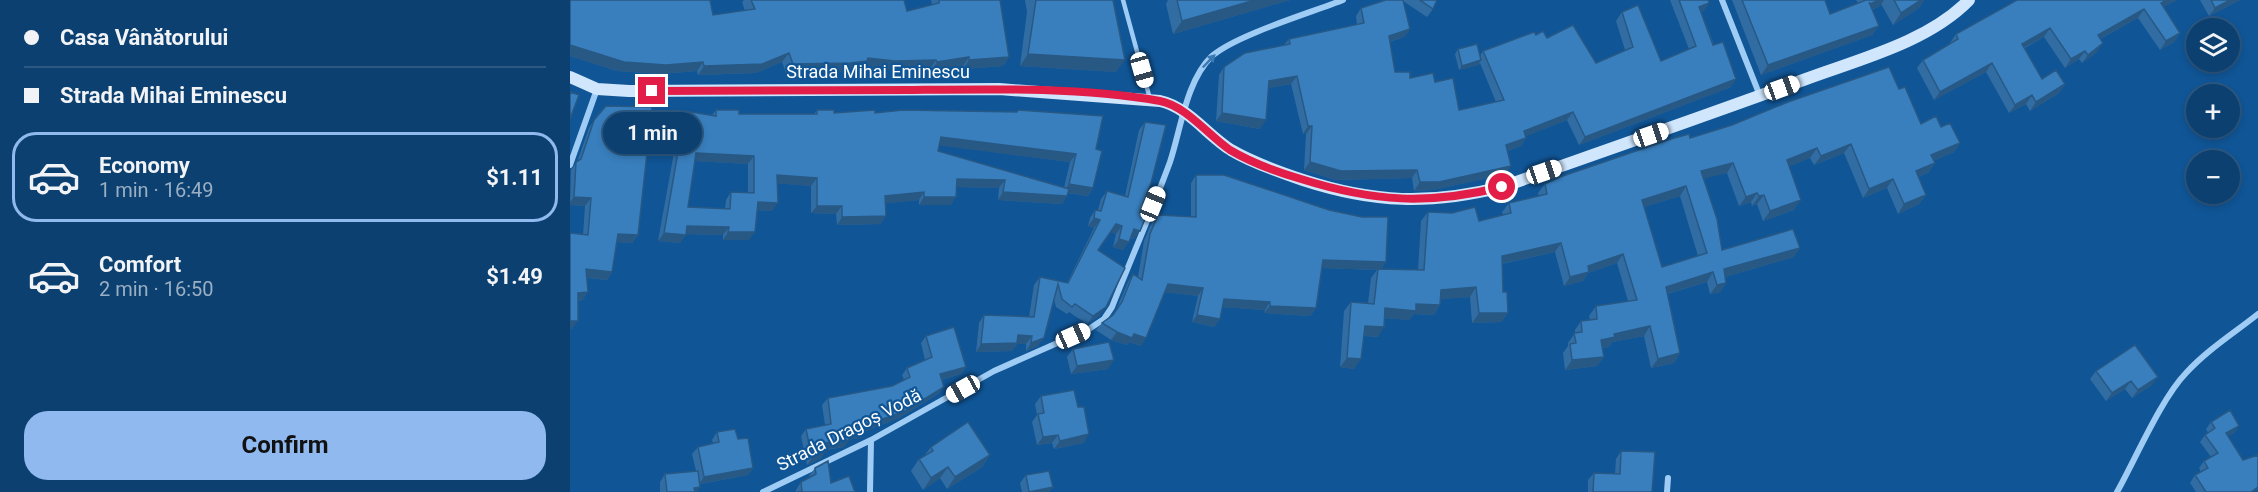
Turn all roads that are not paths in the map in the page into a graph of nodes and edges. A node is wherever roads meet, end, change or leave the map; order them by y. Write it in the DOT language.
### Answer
graph roads {
  1 [pos="1123,0"];
  2 [pos="1342,0"];
  3 [pos="1722,0"];
  4 [pos="1969,0"];
  5 [pos="570,77"];
  6 [pos="597,89"];
  7 [pos="1760,96"];
  8 [pos="1151,100"];
  9 [pos="1185,113"];
  10 [pos="570,165"];
  11 [pos="2258,314"];
  12 [pos="871,440"];
  13 [pos="1668,478"];
  14 [pos="763,492"];
  15 [pos="870,492"];
  16 [pos="1667,492"];
  17 [pos="2117,492"];
  1 -- 8 [label="lane"];
  9 -- 2 [label="street, Strada Dragoș Vodă, one-way"];
  3 -- 7 [label="street"];
  4 -- 7 [label="main road, Strada Mihai Eminescu"];
  5 -- 6 [label="main road, Strada Mihai Eminescu"];
  6 -- 8 [label="main road, Strada Mihai Eminescu"];
  6 -- 10 [label="street"];
  7 -- 9 [label="main road, Strada Mihai Eminescu"];
  8 -- 9 [label="main road, Strada Mihai Eminescu"];
  9 -- 12 [label="street, Strada Dragoș Vodă"];
  11 -- 17 [label="street"];
  12 -- 14 [label="street, Strada Dragoș Vodă"];
  12 -- 15 [label="street"];
  13 -- 16 [label="street"];
}
